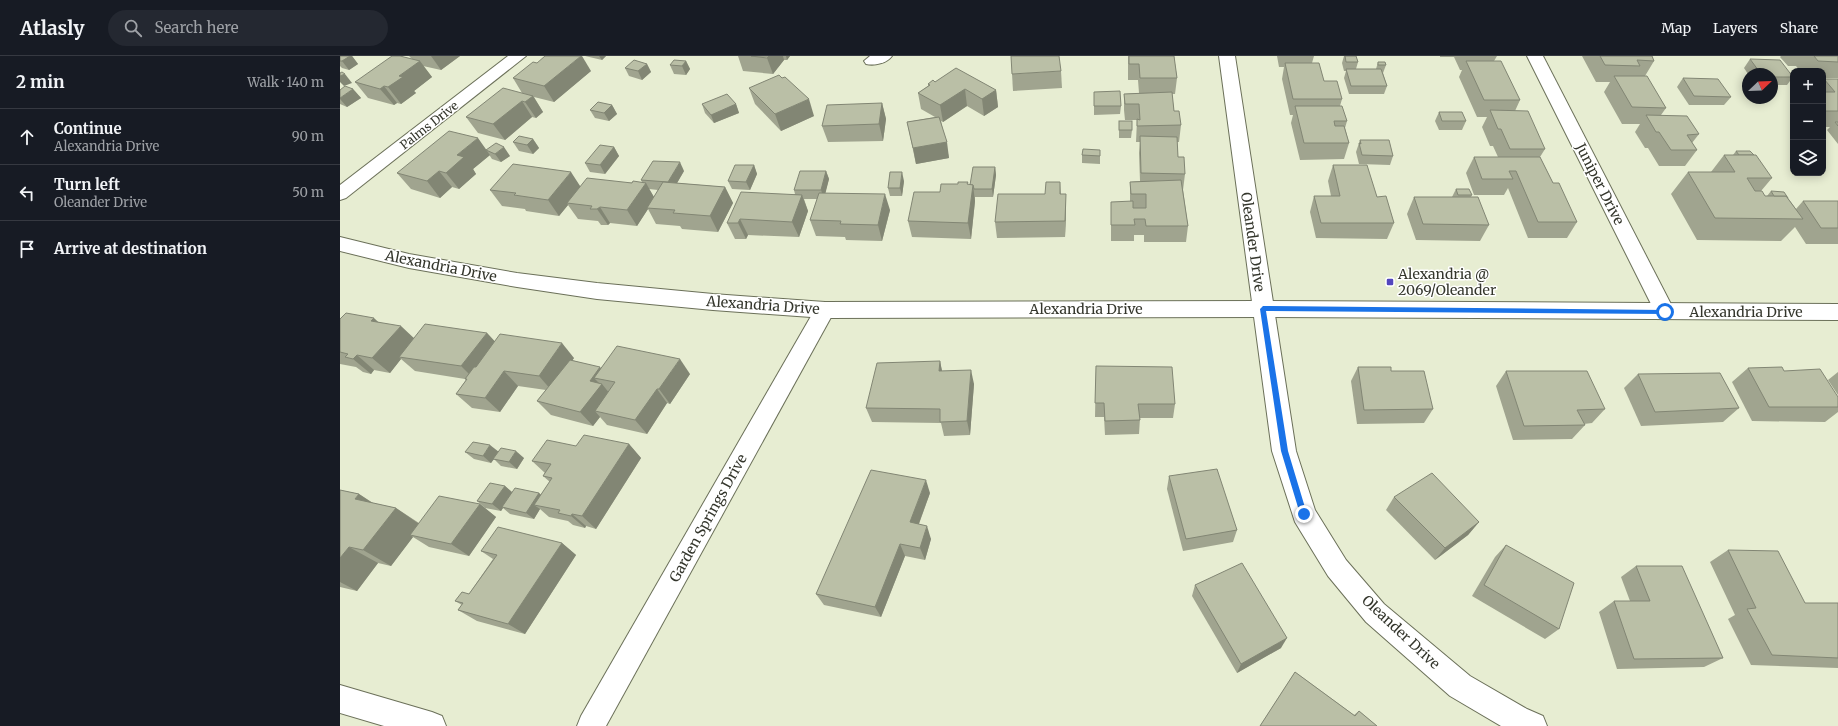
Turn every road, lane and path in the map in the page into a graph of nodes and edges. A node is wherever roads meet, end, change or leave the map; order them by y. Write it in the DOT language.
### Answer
graph roads {
  1 [pos="518,56"];
  2 [pos="1227,56"];
  3 [pos="1535,56"];
  4 [pos="340,194"];
  5 [pos="340,244"];
  6 [pos="1263,309"];
  7 [pos="825,310"];
  8 [pos="1665,312"];
  9 [pos="1838,312"];
  10 [pos="340,700"];
  11 [pos="432,726"];
  12 [pos="591,726"];
  13 [pos="1533,726"];
  1 -- 4 [label="street, Palms Drive"];
  2 -- 6 [label="street, Oleander Drive"];
  3 -- 8 [label="street, Juniper Drive"];
  5 -- 7 [label="street, Alexandria Drive"];
  6 -- 7 [label="street, Alexandria Drive"];
  6 -- 8 [label="street, Alexandria Drive"];
  6 -- 13 [label="street, Oleander Drive"];
  7 -- 12 [label="street, Garden Springs Drive"];
  8 -- 9 [label="street, Alexandria Drive"];
  10 -- 11 [label="street"];
}
